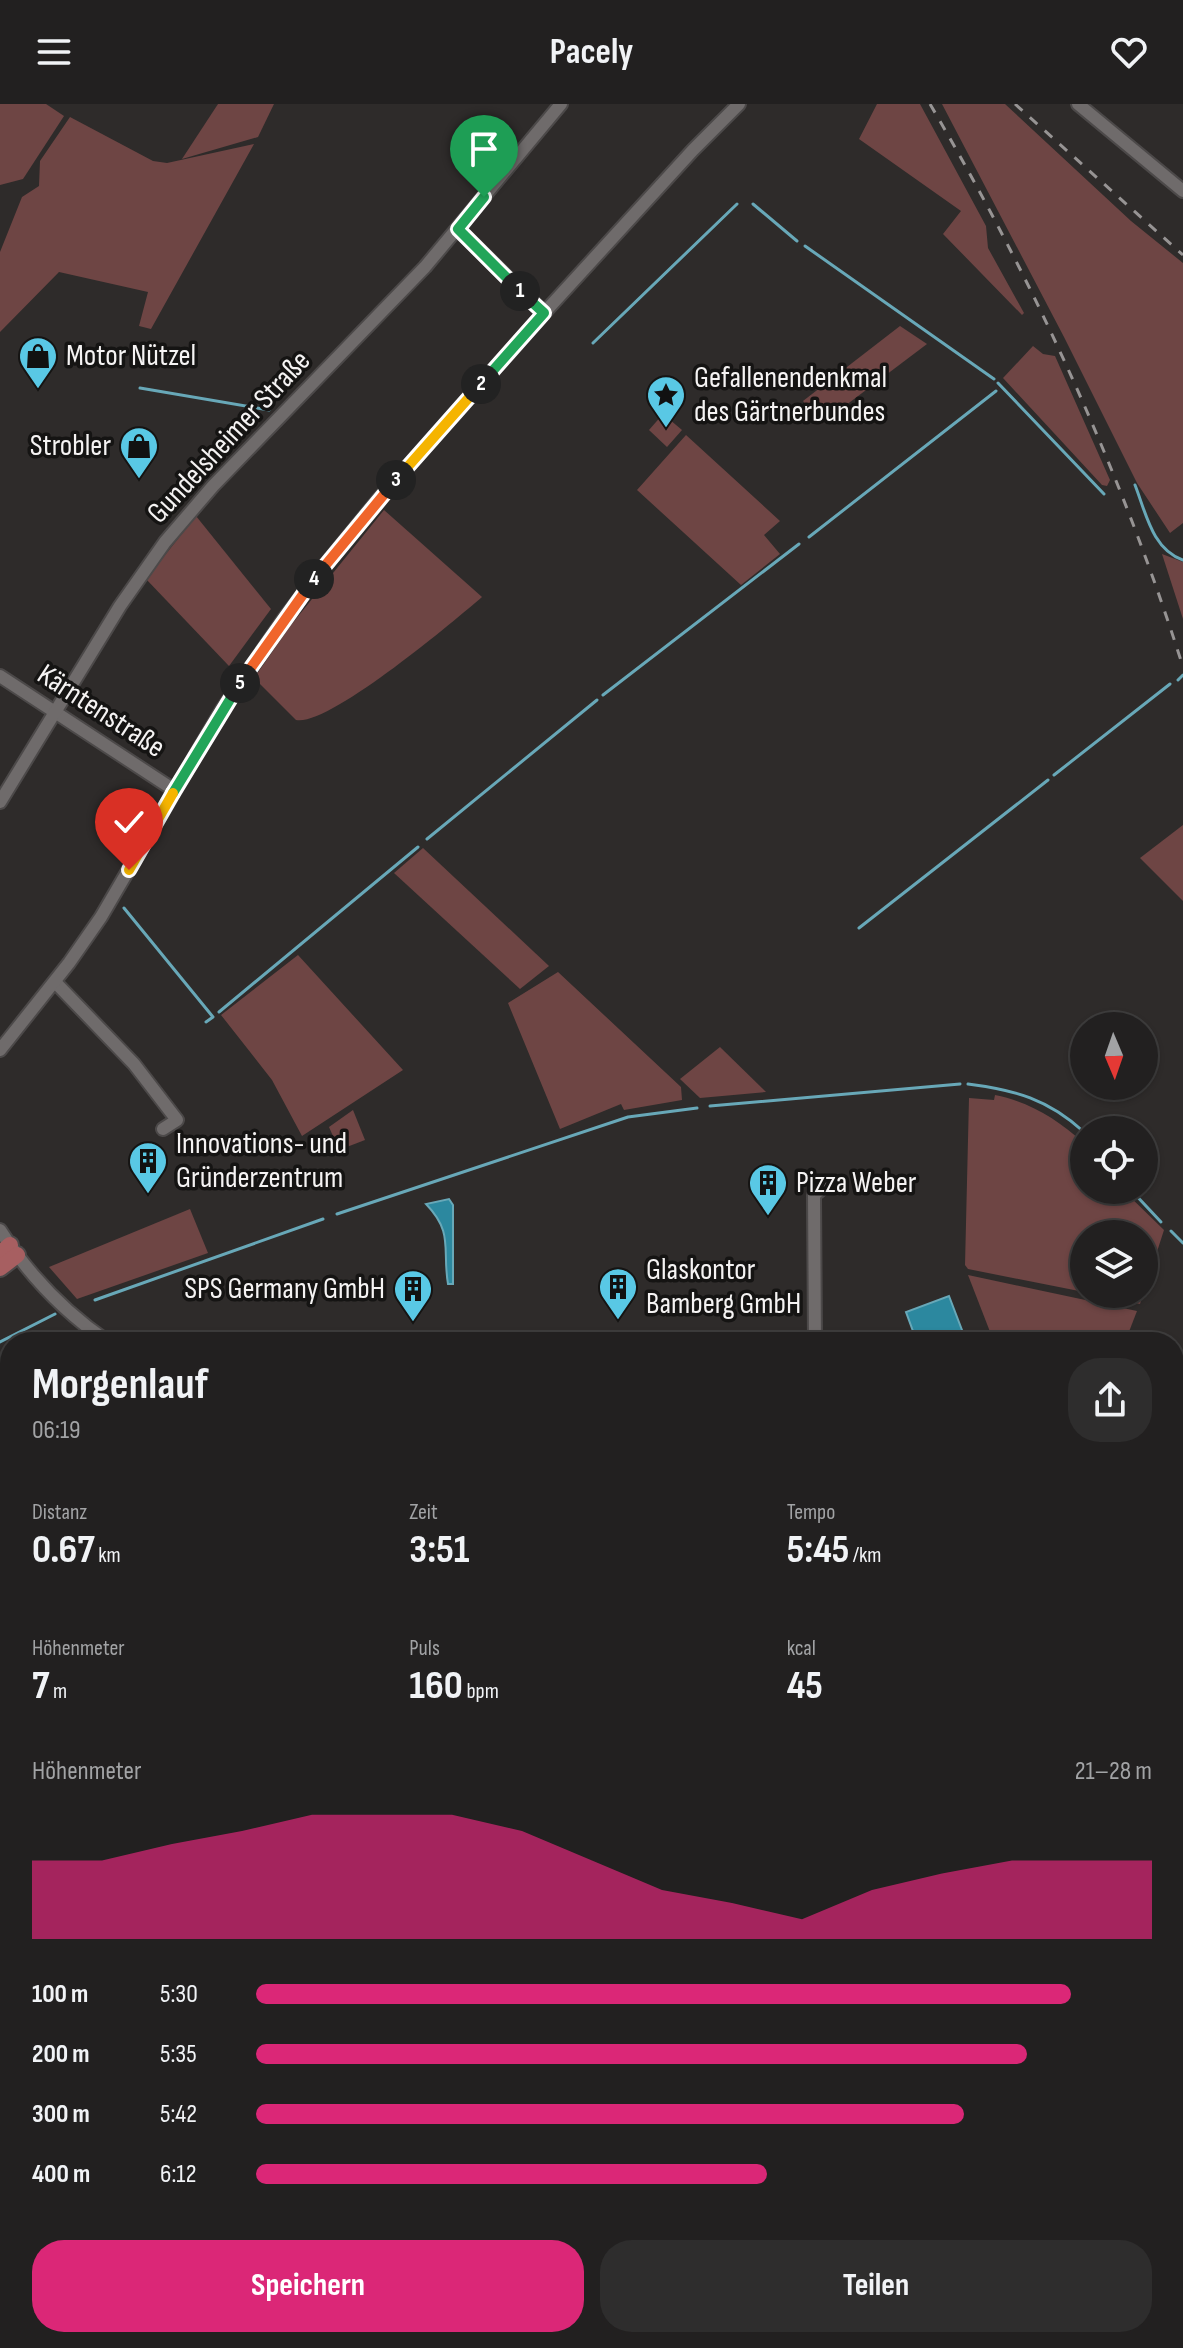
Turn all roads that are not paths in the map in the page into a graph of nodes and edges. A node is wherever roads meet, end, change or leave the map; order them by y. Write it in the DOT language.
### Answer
graph roads {
  1 [pos="739,104"];
  2 [pos="560,105"];
  3 [pos="1080,105"];
  4 [pos="1183,191"];
  5 [pos="458,229"];
  6 [pos="544,313"];
  7 [pos="0,676"];
  8 [pos="56,712"];
  9 [pos="174,790"];
  10 [pos="0,802"];
  11 [pos="55,982"];
  12 [pos="0,1050"];
  13 [pos="163,1129"];
  14 [pos="826,1185"];
  15 [pos="0,1230"];
  16 [pos="9,1251"];
  17 [pos="0,1268"];
  18 [pos="95,1332"];
  19 [pos="815,1332"];
  1 -- 6 [label="street"];
  2 -- 5 [label="street, Gundelsheimer Straße"];
  3 -- 4 [label="street"];
  5 -- 6 [label="street"];
  5 -- 8 [label="street, Gundelsheimer Straße"];
  6 -- 9 [label="street"];
  7 -- 8 [label="street, Kärntenstraße"];
  8 -- 9 [label="street, Kärntenstraße"];
  8 -- 10 [label="street, Gundelsheimer Straße"];
  9 -- 11 [label="street"];
  11 -- 12 [label="street"];
  11 -- 13 [label="street"];
  14 -- 19 [label="street"];
  15 -- 16 [label="street"];
  16 -- 17 [label="main road"];
  16 -- 18 [label="street"];
}
